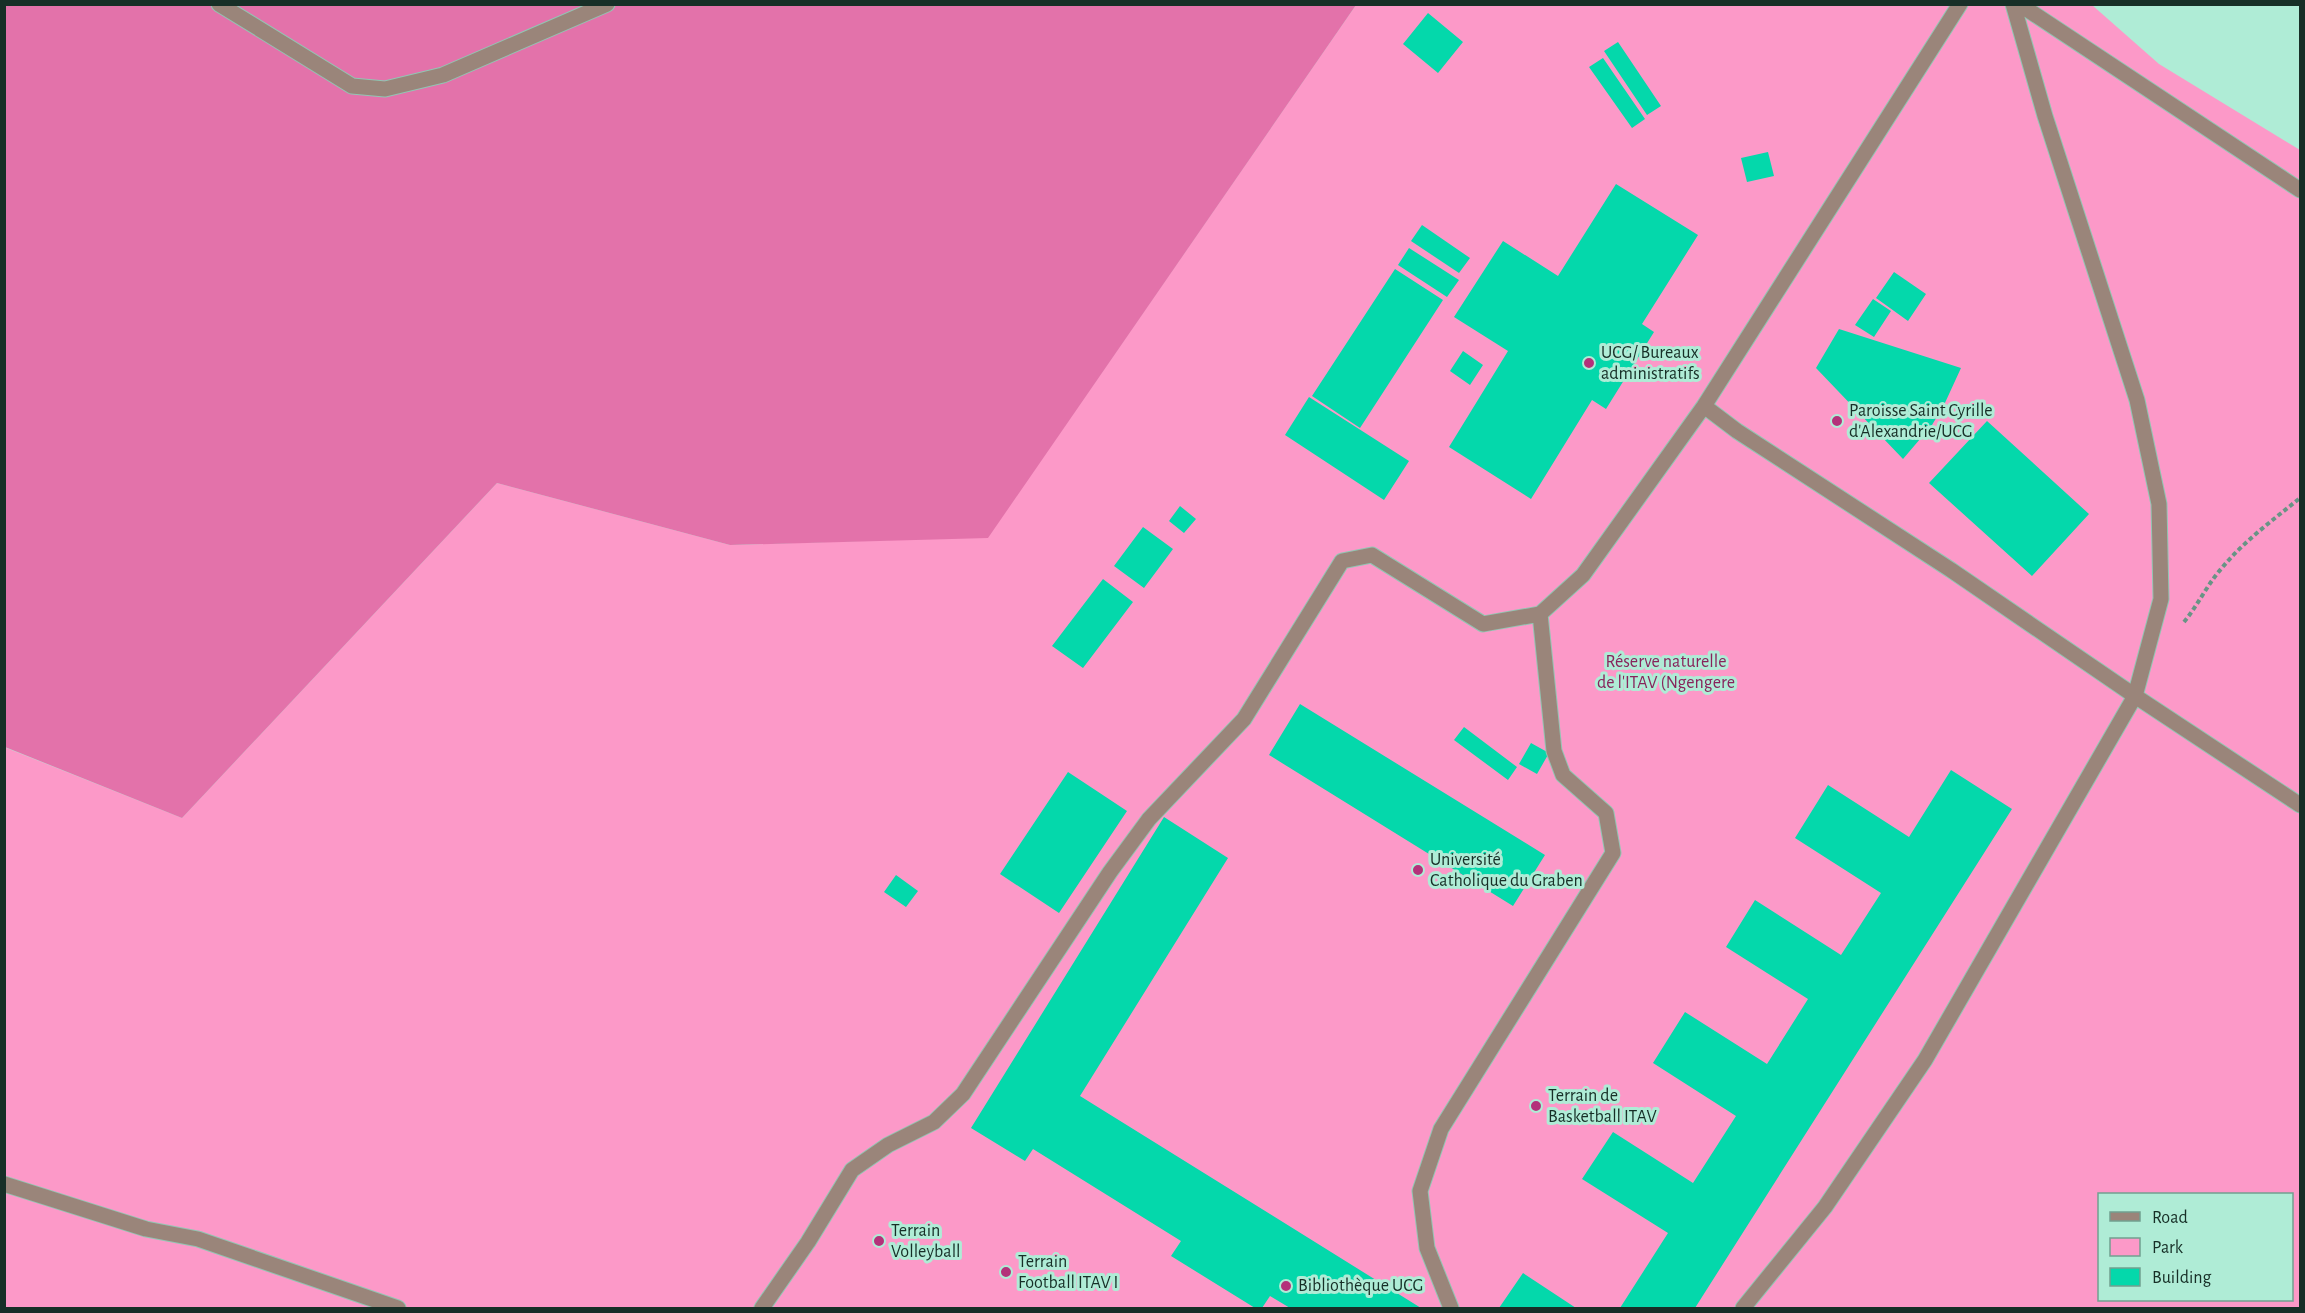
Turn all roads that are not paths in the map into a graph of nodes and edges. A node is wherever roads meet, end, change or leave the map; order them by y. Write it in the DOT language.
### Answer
graph roads {
  1 [pos="219,4"];
  2 [pos="607,4"];
  3 [pos="1960,4"];
  4 [pos="2013,4"];
  5 [pos="2019,4"];
  6 [pos="2301,190"];
  7 [pos="1704,406"];
  8 [pos="1540,614"];
  9 [pos="2135,696"];
  10 [pos="2301,805"];
  11 [pos="4,1184"];
  12 [pos="398,1308"];
  13 [pos="762,1308"];
  14 [pos="1451,1308"];
  15 [pos="1743,1308"];
  1 -- 2 [label="street"];
  3 -- 7 [label="street"];
  4 -- 9 [label="street"];
  5 -- 6 [label="street"];
  7 -- 8 [label="street"];
  7 -- 9 [label="street"];
  8 -- 13 [label="street"];
  8 -- 14 [label="street"];
  9 -- 10 [label="street"];
  9 -- 15 [label="street"];
  11 -- 12 [label="street"];
}
